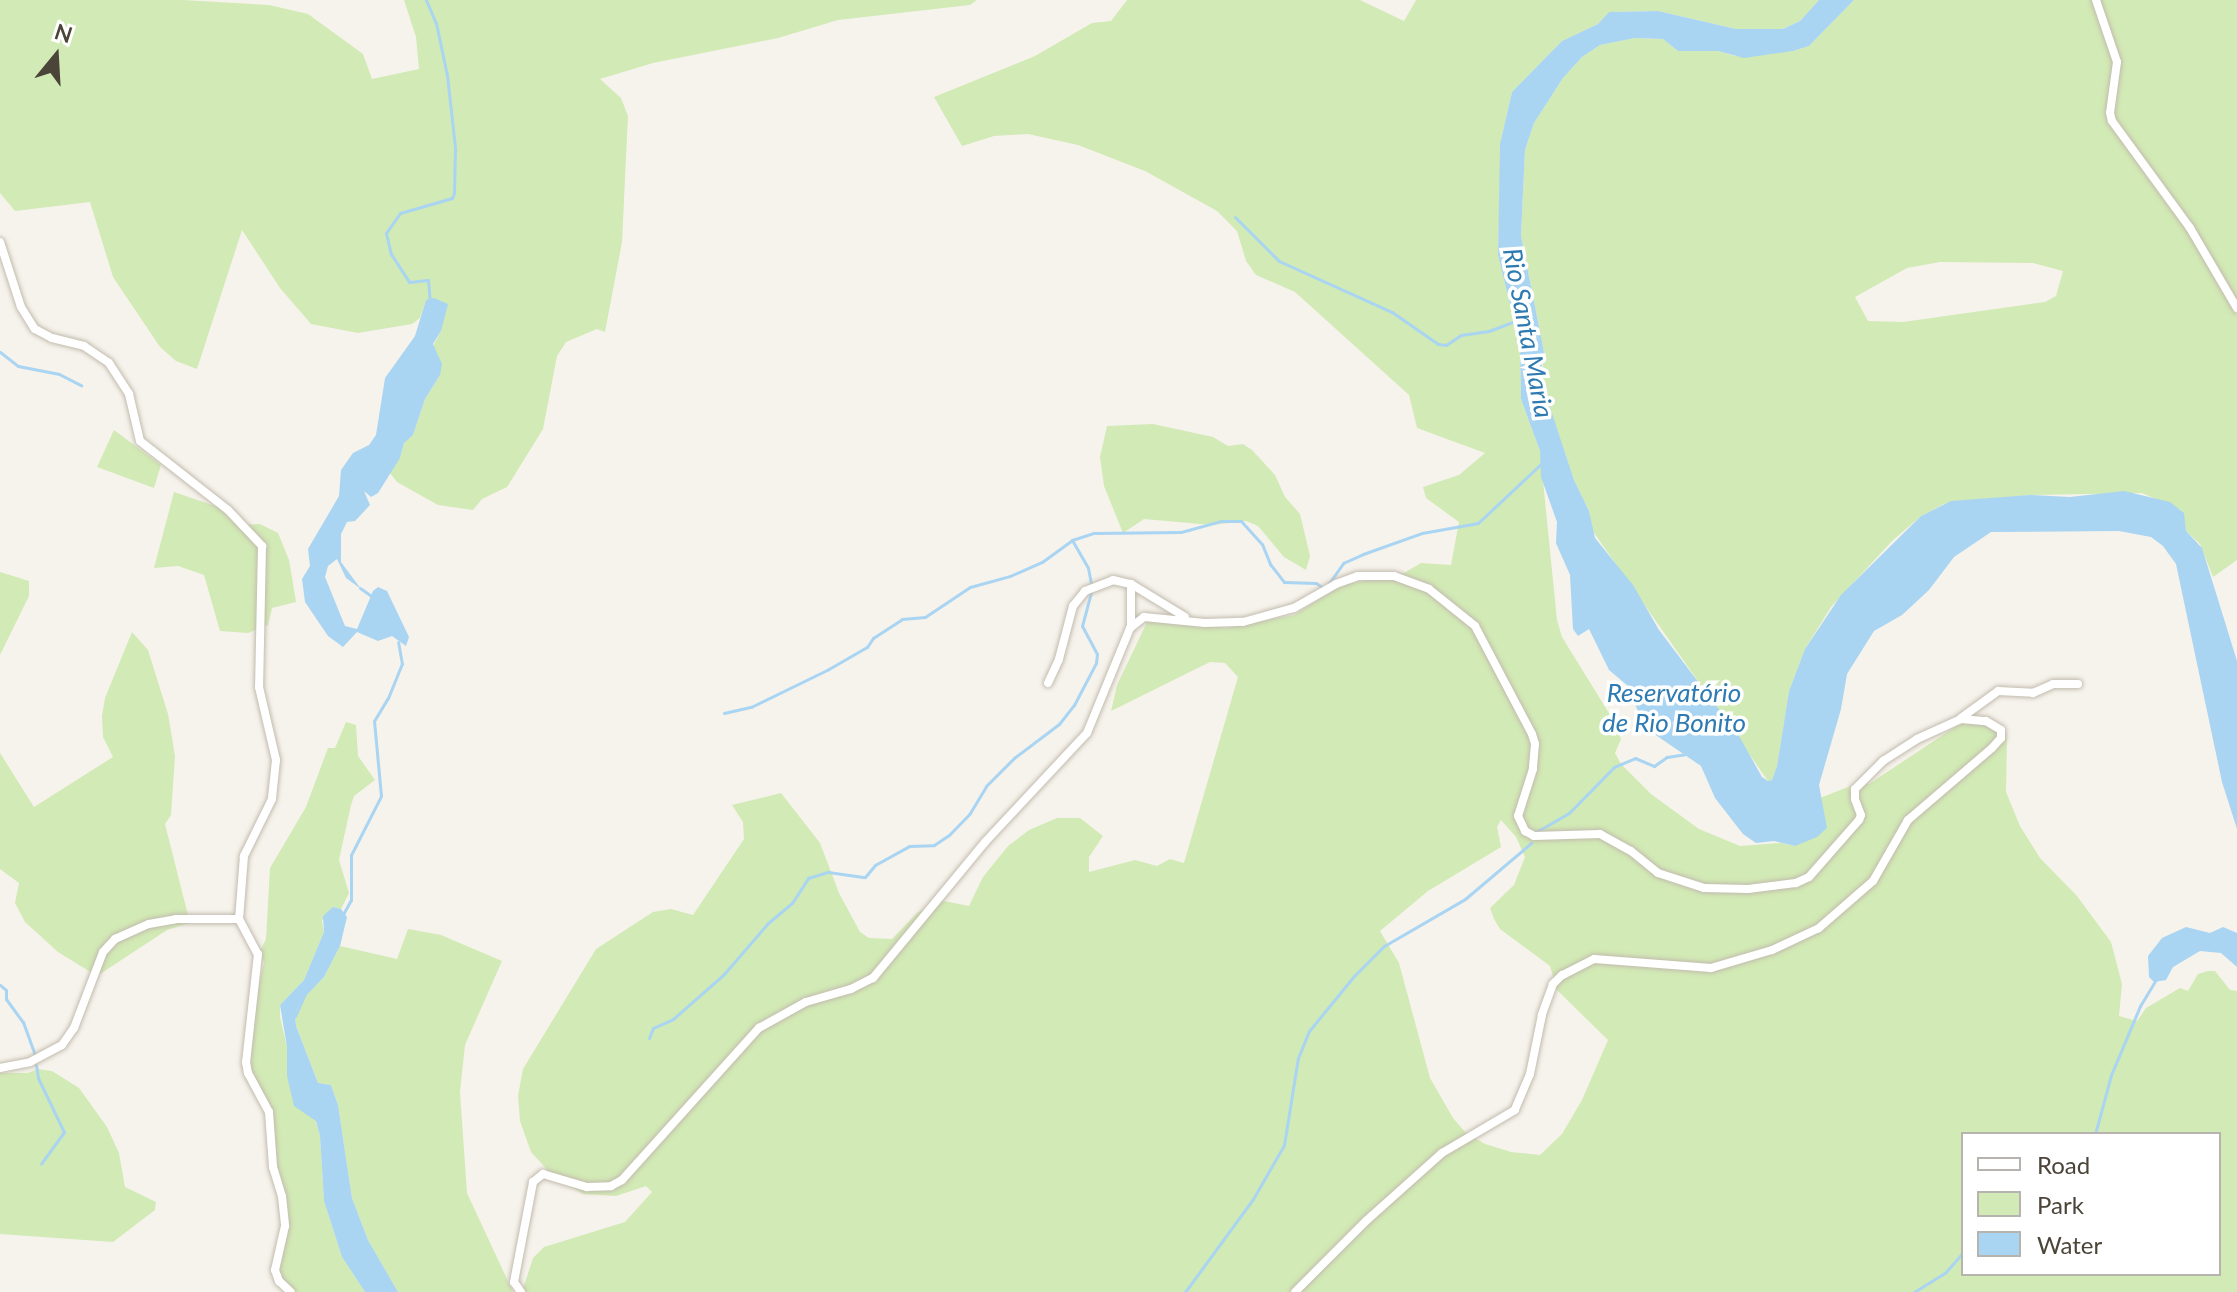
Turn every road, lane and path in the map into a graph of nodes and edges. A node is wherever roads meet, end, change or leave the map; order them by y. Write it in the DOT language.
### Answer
graph roads {
  1 [pos="2096,0"];
  2 [pos="0,242"];
  3 [pos="2237,308"];
  4 [pos="1131,584"];
  5 [pos="1190,620"];
  6 [pos="1130,628"];
  7 [pos="1048,683"];
  8 [pos="2078,684"];
  9 [pos="1961,719"];
  10 [pos="239,919"];
  11 [pos="0,1068"];
  12 [pos="291,1292"];
  13 [pos="521,1292"];
  14 [pos="1295,1292"];
  1 -- 3 [label="street"];
  2 -- 10 [label="street"];
  4 -- 5 [label="street"];
  4 -- 6 [label="street"];
  4 -- 7 [label="street"];
  5 -- 6 [label="street"];
  5 -- 9 [label="street"];
  6 -- 13 [label="street"];
  8 -- 9 [label="street"];
  9 -- 14 [label="street"];
  10 -- 11 [label="street"];
  10 -- 12 [label="street"];
}
